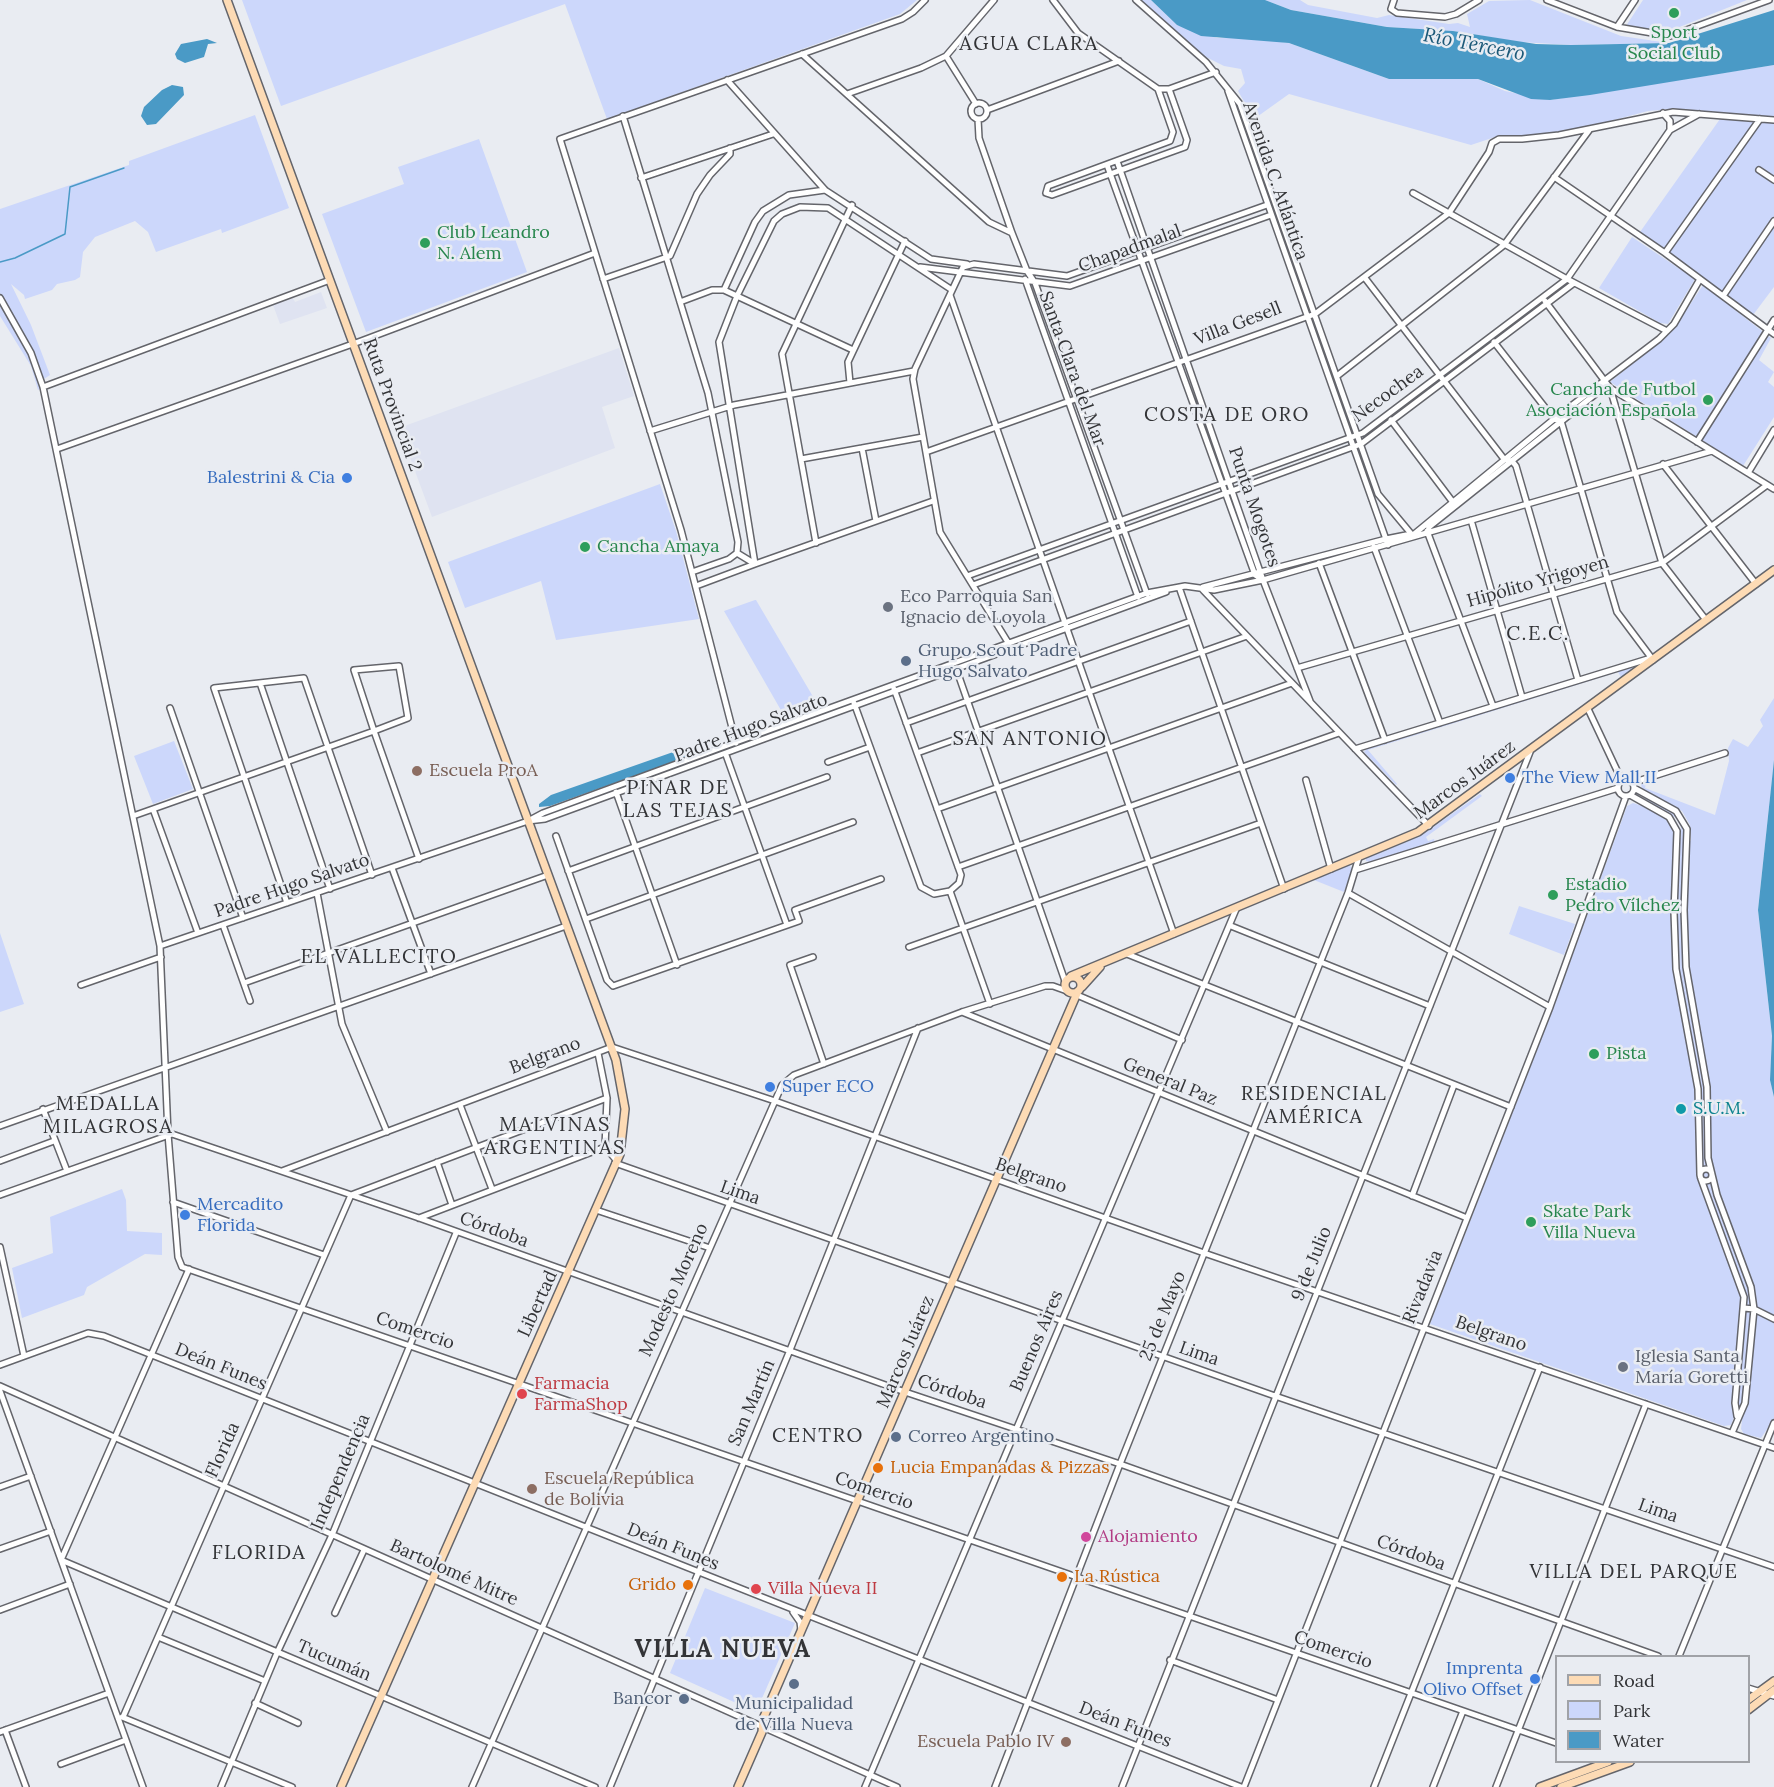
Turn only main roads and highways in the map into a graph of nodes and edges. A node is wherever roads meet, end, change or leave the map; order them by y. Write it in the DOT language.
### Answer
graph roads {
  1 [pos="227,0"];
  2 [pos="1774,570"];
  3 [pos="528,821"];
  4 [pos="1104,964"];
  5 [pos="1068,979"];
  6 [pos="1075,991"];
  7 [pos="1774,1681"];
  8 [pos="1772,1694"];
  9 [pos="1750,1699"];
  10 [pos="1750,1709"];
  11 [pos="1605,1763"];
  12 [pos="1626,1763"];
  13 [pos="341,1787"];
  14 [pos="738,1787"];
  15 [pos="1540,1787"];
  16 [pos="1561,1787"];
  1 -- 3 [label="main road, Ruta Provincial 2"];
  2 -- 4 [label="main road, Marcos Juárez"];
  3 -- 13 [label="main road, Libertad"];
  4 -- 5 [label="main road, Marcos Juárez"];
  4 -- 6 [label="main road, Marcos Juárez"];
  5 -- 6 [label="main road"];
  5 -- 6 [label="main road"];
  6 -- 14 [label="main road, Marcos Juárez"];
  7 -- 9 [label="main road"];
  8 -- 10 [label="main road"];
  11 -- 15 [label="main road"];
  12 -- 16 [label="main road"];
}
